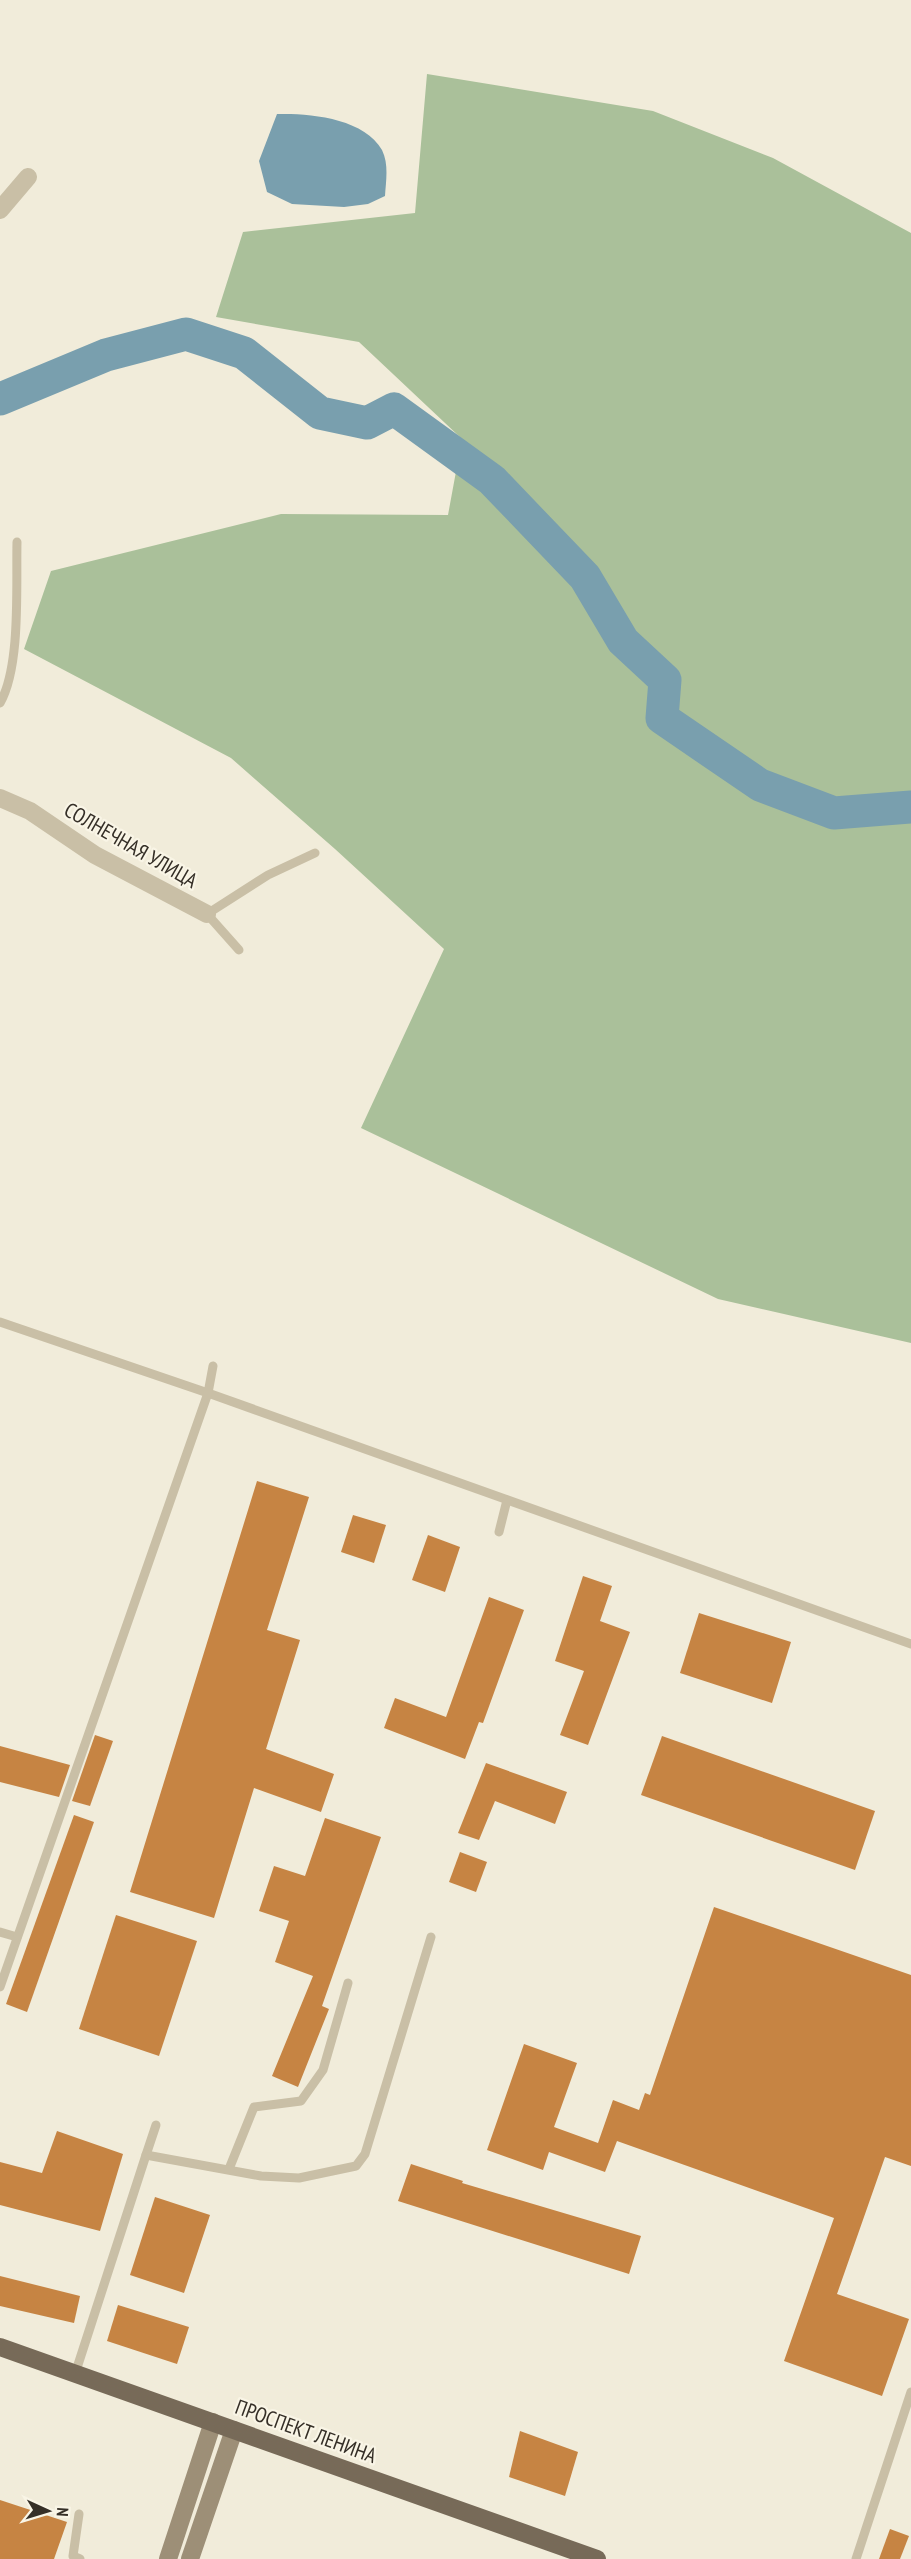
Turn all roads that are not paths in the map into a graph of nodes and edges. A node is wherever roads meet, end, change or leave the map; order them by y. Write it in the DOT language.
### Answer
graph roads {
  1 [pos="28,177"];
  2 [pos="0,210"];
  3 [pos="17,542"];
  4 [pos="0,703"];
  5 [pos="0,798"];
  6 [pos="315,853"];
  7 [pos="207,914"];
  8 [pos="239,950"];
  9 [pos="0,1322"];
  10 [pos="213,1366"];
  11 [pos="208,1394"];
  12 [pos="507,1500"];
  13 [pos="499,1532"];
  14 [pos="911,1644"];
  15 [pos="0,1932"];
  16 [pos="17,1937"];
  17 [pos="431,1937"];
  18 [pos="348,1983"];
  19 [pos="0,1987"];
  20 [pos="156,2125"];
  21 [pos="146,2155"];
  22 [pos="229,2169"];
  23 [pos="0,2347"];
  24 [pos="75,2374"];
  25 [pos="911,2392"];
  26 [pos="213,2422"];
  27 [pos="234,2430"];
  28 [pos="79,2514"];
  29 [pos="80,2559"];
  30 [pos="168,2559"];
  31 [pos="190,2559"];
  32 [pos="597,2559"];
  33 [pos="856,2559"];
  1 -- 2 [label="street"];
  3 -- 4 [label="lane"];
  5 -- 7 [label="street, СОЛНЕЧНАЯ УЛИЦА"];
  6 -- 7 [label="lane"];
  7 -- 8 [label="lane"];
  9 -- 11 [label="lane"];
  10 -- 11 [label="lane"];
  11 -- 12 [label="lane"];
  11 -- 16 [label="lane"];
  12 -- 13 [label="lane"];
  12 -- 14 [label="lane"];
  15 -- 16 [label="lane"];
  16 -- 19 [label="lane"];
  17 -- 22 [label="lane"];
  18 -- 22 [label="lane"];
  20 -- 21 [label="lane"];
  21 -- 22 [label="lane"];
  21 -- 24 [label="lane"];
  23 -- 24 [label="main road, ПРОСПЕКТ ЛЕНИНА"];
  24 -- 26 [label="main road, ПРОСПЕКТ ЛЕНИНА"];
  25 -- 33 [label="lane"];
  26 -- 27 [label="main road, ПРОСПЕКТ ЛЕНИНА"];
  26 -- 30 [label="main road"];
  27 -- 31 [label="main road"];
  27 -- 32 [label="main road, ПРОСПЕКТ ЛЕНИНА"];
  28 -- 29 [label="lane"];
}
